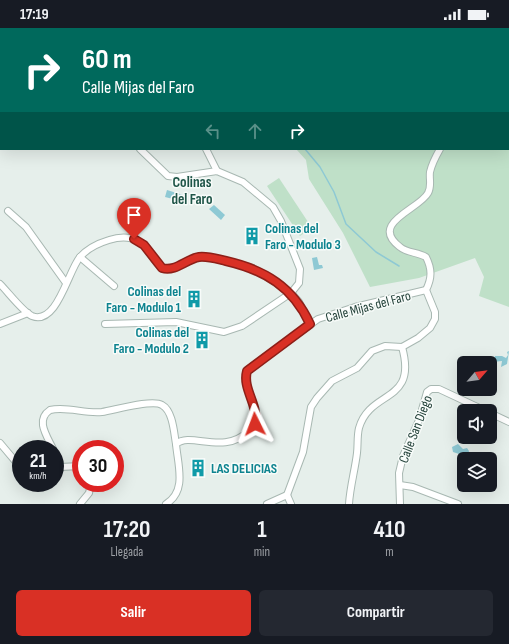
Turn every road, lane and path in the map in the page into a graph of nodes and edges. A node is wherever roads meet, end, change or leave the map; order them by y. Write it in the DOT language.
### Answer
graph roads {
  1 [pos="141,150"];
  2 [pos="206,150"];
  3 [pos="439,150"];
  4 [pos="217,171"];
  5 [pos="8,211"];
  6 [pos="80,257"];
  7 [pos="66,283"];
  8 [pos="0,284"];
  9 [pos="114,286"];
  10 [pos="426,290"];
  11 [pos="291,294"];
  12 [pos="28,313"];
  13 [pos="0,324"];
  14 [pos="105,324"];
  15 [pos="310,324"];
  16 [pos="402,347"];
  17 [pos="471,404"];
  18 [pos="497,416"];
  19 [pos="509,422"];
  20 [pos="49,440"];
  21 [pos="0,443"];
  22 [pos="176,444"];
  23 [pos="12,457"];
  24 [pos="400,484"];
  25 [pos="89,492"];
  26 [pos="287,495"];
  27 [pos="80,504"];
  28 [pos="166,504"];
  29 [pos="266,504"];
  30 [pos="292,504"];
  31 [pos="348,504"];
  32 [pos="400,504"];
  33 [pos="458,504"];
  1 -- 4 [label="street"];
  2 -- 4 [label="street"];
  3 -- 10 [label="street"];
  4 -- 11 [label="street"];
  5 -- 7 [label="street"];
  6 -- 7 [label="street"];
  6 -- 9 [label="street"];
  6 -- 11 [label="street"];
  7 -- 12 [label="street"];
  8 -- 12 [label="street"];
  10 -- 15 [label="street, Calle Mijas del Faro"];
  10 -- 16 [label="street"];
  11 -- 14 [label="street"];
  11 -- 15 [label="street"];
  12 -- 13 [label="street"];
  15 -- 22 [label="street, Calle Mijas del Faro"];
  16 -- 26 [label="street"];
  16 -- 31 [label="street"];
  17 -- 24 [label="street, Calle San Diego"];
  18 -- 19 [label="street"];
  20 -- 22 [label="street"];
  21 -- 23 [label="street"];
  22 -- 28 [label="street"];
  24 -- 32 [label="street, Calle San Diego"];
  24 -- 33 [label="street"];
  25 -- 27 [label="street"];
  26 -- 29 [label="street"];
  26 -- 30 [label="street"];
}
